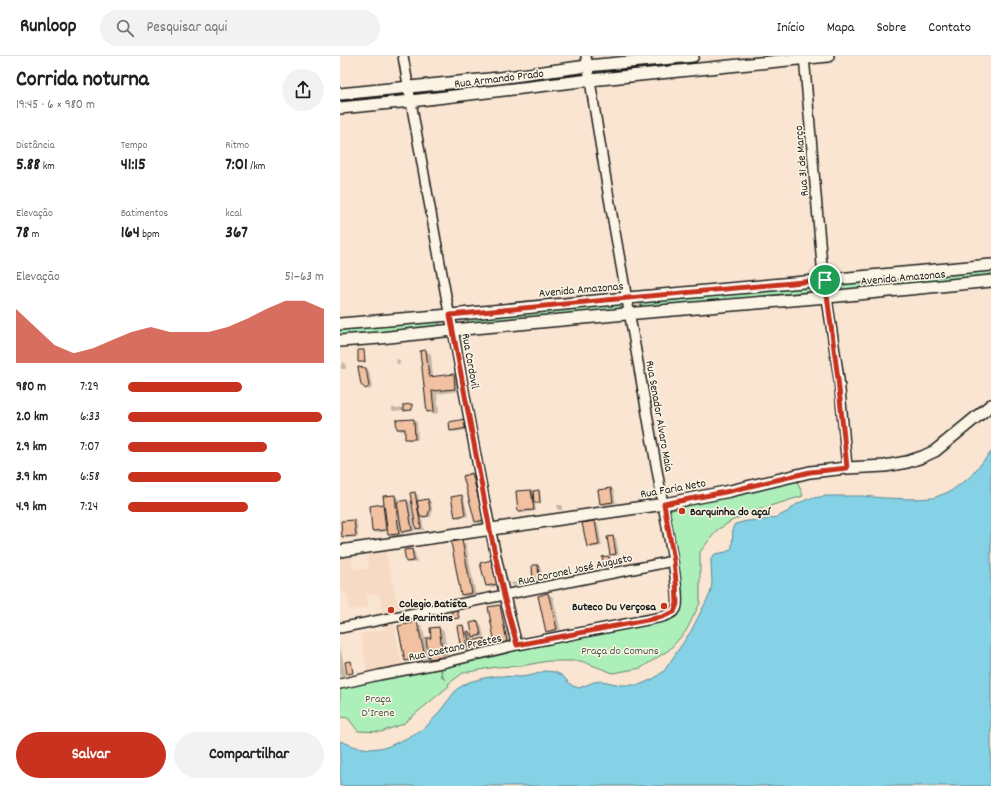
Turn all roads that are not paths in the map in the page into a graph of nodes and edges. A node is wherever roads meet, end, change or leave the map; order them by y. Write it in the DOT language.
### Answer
graph roads {
  1 [pos="403,56"];
  2 [pos="692,56"];
  3 [pos="828,56"];
  4 [pos="804,57"];
  5 [pos="636,59"];
  6 [pos="587,61"];
  7 [pos="590,80"];
  8 [pos="409,88"];
  9 [pos="340,94"];
  10 [pos="411,101"];
  11 [pos="340,108"];
  12 [pos="991,265"];
  13 [pos="825,280"];
  14 [pos="991,282"];
  15 [pos="627,298"];
  16 [pos="827,298"];
  17 [pos="630,314"];
  18 [pos="450,315"];
  19 [pos="340,324"];
  20 [pos="453,330"];
  21 [pos="340,341"];
  22 [pos="991,405"];
  23 [pos="847,468"];
  24 [pos="664,504"];
  25 [pos="490,530"];
  26 [pos="340,551"];
  27 [pos="674,561"];
  28 [pos="504,596"];
  29 [pos="670,614"];
  30 [pos="340,628"];
  31 [pos="517,645"];
  32 [pos="340,684"];
  1 -- 8 [label="street, Rua Cordovil"];
  2 -- 5 [label="street, Rua Armando Prado"];
  3 -- 4 [label="street, Rua Armando Prado"];
  4 -- 7 [label="street, Rua Armando Prado"];
  4 -- 13 [label="street, Rua 31 de Março"];
  5 -- 6 [label="street, Rua Armando Prado"];
  6 -- 7 [label="street"];
  6 -- 8 [label="street, Rua Armando Prado"];
  7 -- 10 [label="street, Rua Armando Prado"];
  7 -- 15 [label="street, Rua Senador Alvaro Maia"];
  8 -- 9 [label="street, Rua Armando Prado"];
  8 -- 10 [label="street, Rua Cordovil"];
  10 -- 11 [label="street, Rua Armando Prado"];
  10 -- 18 [label="street, Rua Cordovil"];
  12 -- 13 [label="street, Avenida Amazonas"];
  13 -- 15 [label="street, Avenida Amazonas"];
  13 -- 16 [label="street, Rua 31 de Março"];
  14 -- 16 [label="street, Avenida Amazonas"];
  15 -- 17 [label="street, Rua Senador Alvaro Maia"];
  15 -- 18 [label="street, Avenida Amazonas"];
  16 -- 17 [label="street, Avenida Amazonas"];
  16 -- 23 [label="street"];
  17 -- 20 [label="street, Avenida Amazonas"];
  17 -- 24 [label="street, Rua Senador Alvaro Maia"];
  18 -- 19 [label="street, Avenida Amazonas"];
  18 -- 20 [label="street, Rua Cordovil"];
  20 -- 21 [label="street, Avenida Amazonas"];
  20 -- 25 [label="street, Rua Cordovil"];
  22 -- 23 [label="street, Rua Faria Neto"];
  23 -- 24 [label="street, Rua Faria Neto"];
  24 -- 25 [label="street, Rua Faria Neto"];
  24 -- 27 [label="street, Rua Senador Alvaro Maia"];
  25 -- 26 [label="street, Rua Faria Neto"];
  25 -- 28 [label="street, Rua Cordovil"];
  27 -- 28 [label="street, Rua Coronel José Augusto"];
  27 -- 29 [label="street, Rua Senador Alvaro Maia"];
  28 -- 30 [label="street, Rua Coronel José Augusto"];
  28 -- 31 [label="street, Rua Cordovil"];
  29 -- 31 [label="street, Rua Caetano Prestes"];
  31 -- 32 [label="street, Rua Caetano Prestes"];
}
